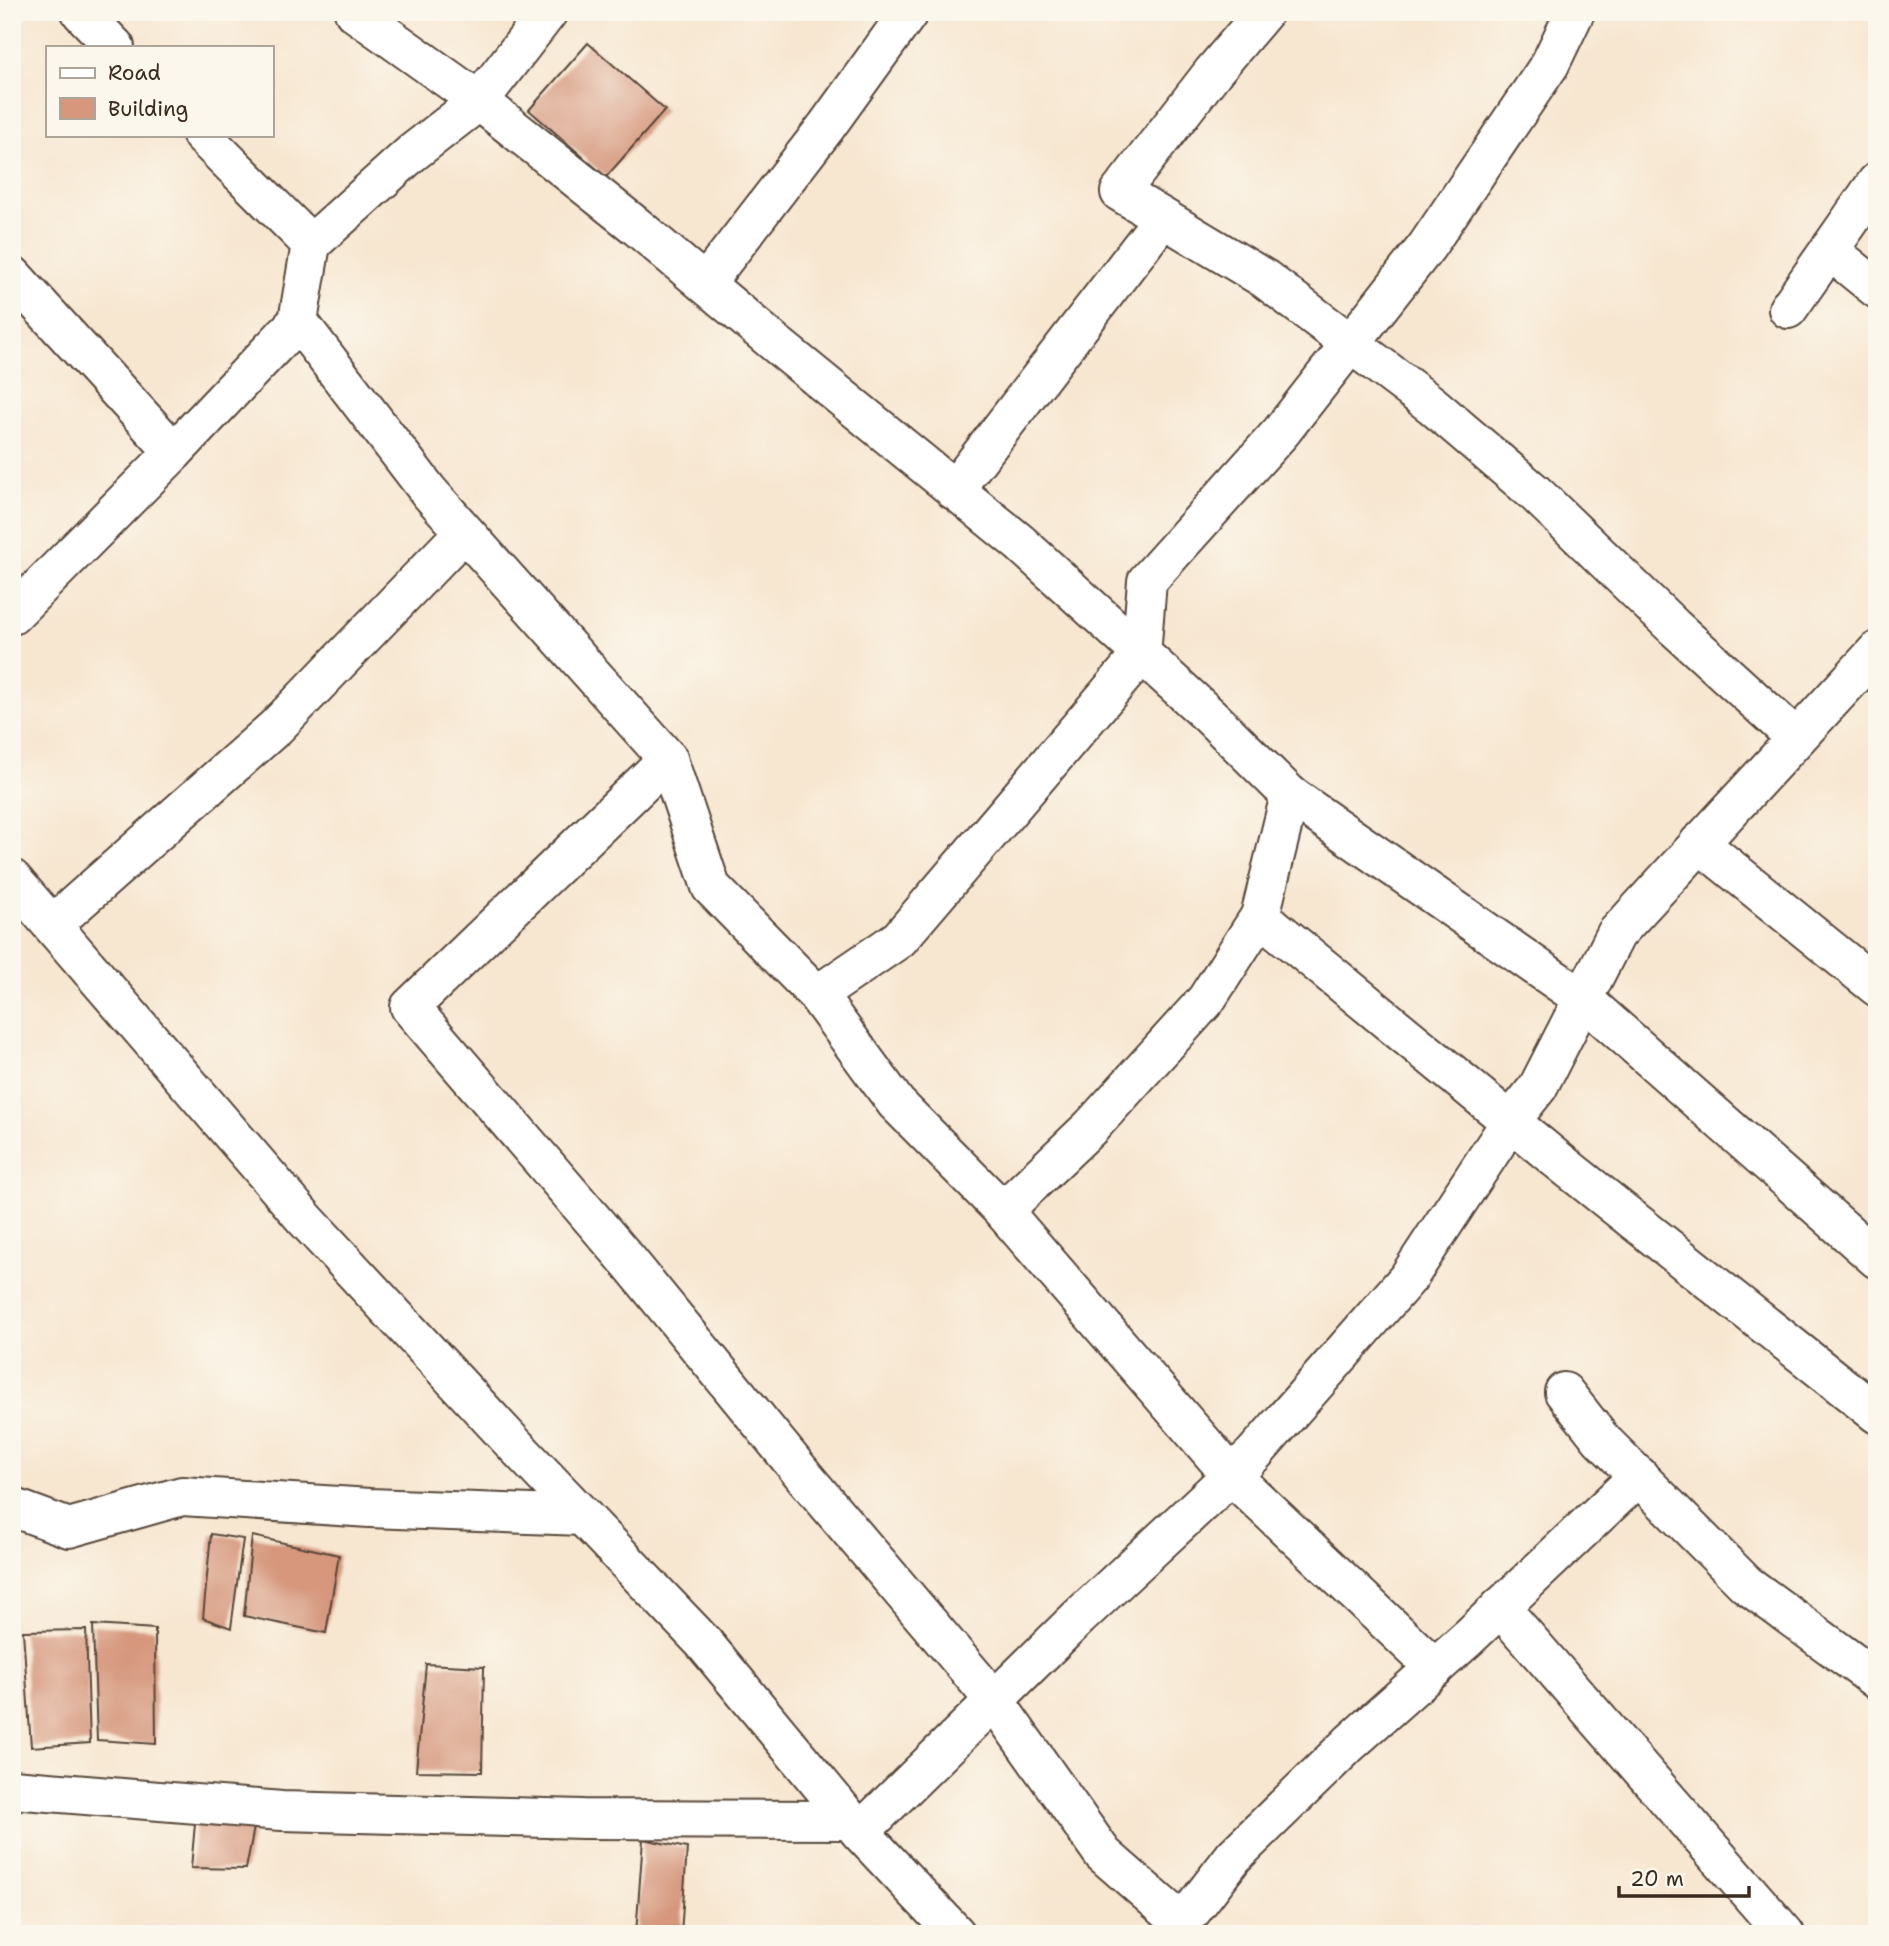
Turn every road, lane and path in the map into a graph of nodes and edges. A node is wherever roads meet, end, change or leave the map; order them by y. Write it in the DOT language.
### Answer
graph roads {
  1 [pos="81,12"];
  2 [pos="354,12"];
  3 [pos="548,12"];
  4 [pos="909,12"];
  5 [pos="1264,12"];
  6 [pos="1575,12"];
  7 [pos="114,46"];
  8 [pos="479,101"];
  9 [pos="203,136"];
  10 [pos="1877,182"];
  11 [pos="1163,218"];
  12 [pos="311,244"];
  13 [pos="1829,250"];
  14 [pos="13,276"];
  15 [pos="705,284"];
  16 [pos="1877,289"];
  17 [pos="1788,309"];
  18 [pos="298,321"];
  19 [pos="1351,344"];
  20 [pos="174,452"];
  21 [pos="954,490"];
  22 [pos="464,532"];
  23 [pos="12,615"];
  24 [pos="1877,651"];
  25 [pos="1141,655"];
  26 [pos="1796,738"];
  27 [pos="668,759"];
  28 [pos="1290,795"];
  29 [pos="1699,843"];
  30 [pos="12,879"];
  31 [pos="1260,916"];
  32 [pos="52,925"];
  33 [pos="1877,987"];
  34 [pos="817,995"];
  35 [pos="1583,999"];
  36 [pos="1511,1121"];
  37 [pos="1003,1211"];
  38 [pos="1877,1259"];
  39 [pos="1564,1392"];
  40 [pos="1877,1414"];
  41 [pos="1231,1475"];
  42 [pos="1639,1476"];
  43 [pos="12,1507"];
  44 [pos="583,1517"];
  45 [pos="1500,1607"];
  46 [pos="1435,1668"];
  47 [pos="1877,1680"];
  48 [pos="995,1700"];
  49 [pos="12,1789"];
  50 [pos="855,1826"];
  51 [pos="1178,1928"];
  52 [pos="956,1934"];
  53 [pos="1785,1934"];
  1 -- 7 [label="street"];
  2 -- 8 [label="street"];
  3 -- 8 [label="street"];
  4 -- 15 [label="street"];
  5 -- 11 [label="street"];
  6 -- 19 [label="street"];
  8 -- 12 [label="street"];
  8 -- 15 [label="street"];
  9 -- 12 [label="street"];
  10 -- 13 [label="street"];
  11 -- 19 [label="street"];
  11 -- 21 [label="street"];
  12 -- 18 [label="street"];
  13 -- 16 [label="street"];
  13 -- 17 [label="street"];
  14 -- 20 [label="street"];
  15 -- 21 [label="street"];
  18 -- 20 [label="street"];
  18 -- 22 [label="street"];
  19 -- 25 [label="street"];
  19 -- 26 [label="street"];
  20 -- 23 [label="street"];
  21 -- 25 [label="street"];
  22 -- 27 [label="street"];
  22 -- 32 [label="street"];
  24 -- 26 [label="street"];
  25 -- 28 [label="street"];
  25 -- 34 [label="street"];
  26 -- 29 [label="street"];
  27 -- 34 [label="street"];
  27 -- 48 [label="street"];
  28 -- 31 [label="street"];
  28 -- 35 [label="street"];
  29 -- 33 [label="street"];
  29 -- 35 [label="street"];
  30 -- 32 [label="street"];
  31 -- 36 [label="street"];
  31 -- 37 [label="street"];
  32 -- 44 [label="street"];
  34 -- 37 [label="street"];
  35 -- 36 [label="street"];
  35 -- 38 [label="street"];
  36 -- 40 [label="street"];
  36 -- 41 [label="street"];
  37 -- 41 [label="street"];
  39 -- 42 [label="street"];
  41 -- 46 [label="street"];
  41 -- 48 [label="street"];
  42 -- 45 [label="street"];
  42 -- 47 [label="street"];
  43 -- 44 [label="street"];
  44 -- 50 [label="street"];
  45 -- 46 [label="street"];
  45 -- 53 [label="street"];
  46 -- 51 [label="street"];
  48 -- 50 [label="street"];
  48 -- 51 [label="street"];
  49 -- 50 [label="street"];
  50 -- 52 [label="street"];
}
